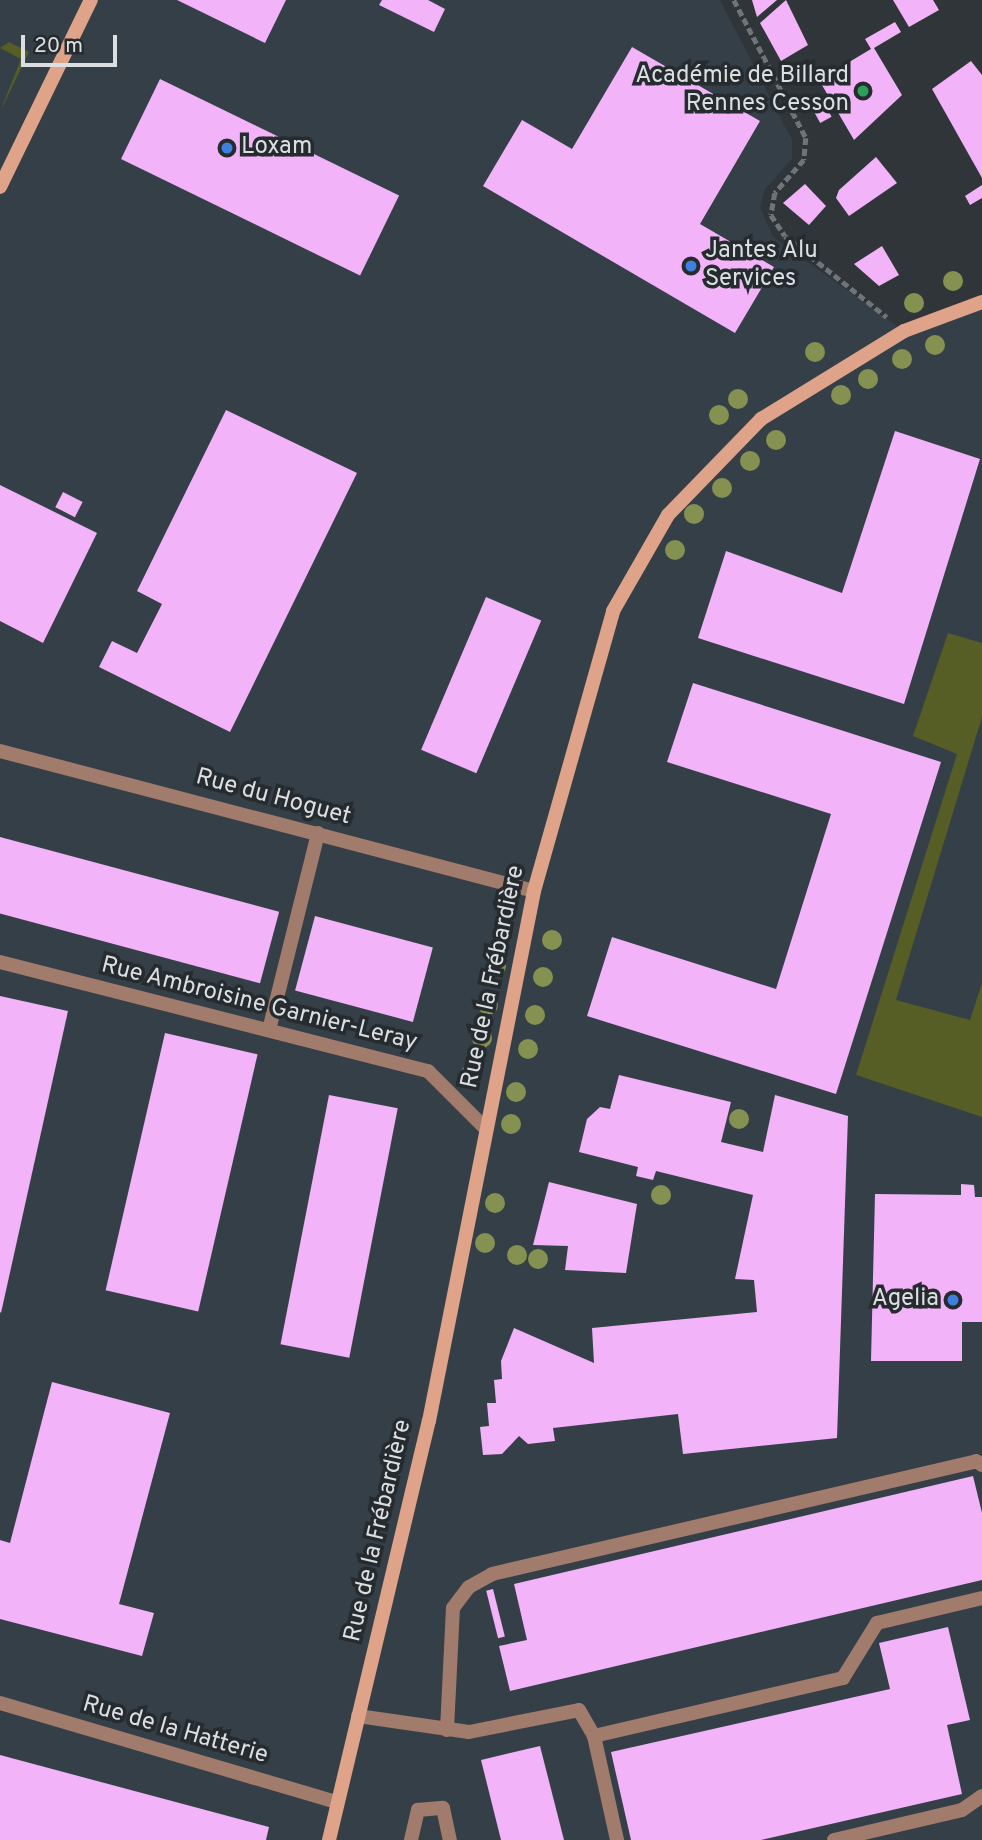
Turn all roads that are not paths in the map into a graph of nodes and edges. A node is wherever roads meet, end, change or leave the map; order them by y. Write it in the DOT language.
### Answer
graph roads {
  1 [pos="91,0"];
  2 [pos="0,187"];
  3 [pos="982,302"];
  4 [pos="0,752"];
  5 [pos="318,833"];
  6 [pos="534,891"];
  7 [pos="0,962"];
  8 [pos="269,1030"];
  9 [pos="486,1129"];
  10 [pos="982,1465"];
  11 [pos="982,1598"];
  12 [pos="0,1703"];
  13 [pos="358,1716"];
  14 [pos="447,1730"];
  15 [pos="594,1736"];
  16 [pos="982,1796"];
  17 [pos="337,1802"];
  18 [pos="329,1840"];
  19 [pos="411,1840"];
  20 [pos="450,1840"];
  21 [pos="617,1840"];
  22 [pos="834,1840"];
  1 -- 2 [label="street"];
  3 -- 6 [label="street, Rue de la Frébardière"];
  4 -- 5 [label="street, Rue du Hoguet"];
  5 -- 6 [label="street, Rue du Hoguet"];
  5 -- 8 [label="street"];
  6 -- 9 [label="street, Rue de la Frébardière"];
  7 -- 8 [label="street, Rue Ambroisine Garnier-Leray"];
  8 -- 9 [label="street, Rue Ambroisine Garnier-Leray"];
  9 -- 13 [label="street, Rue de la Frébardière"];
  10 -- 14 [label="street"];
  11 -- 15 [label="street"];
  12 -- 17 [label="street, Rue de la Hatterie"];
  13 -- 14 [label="street"];
  13 -- 17 [label="street, Rue de la Frébardière"];
  14 -- 15 [label="street"];
  15 -- 21 [label="street"];
  16 -- 22 [label="street"];
  17 -- 18 [label="street, Rue de la Frébardière"];
  19 -- 20 [label="street"];
}
